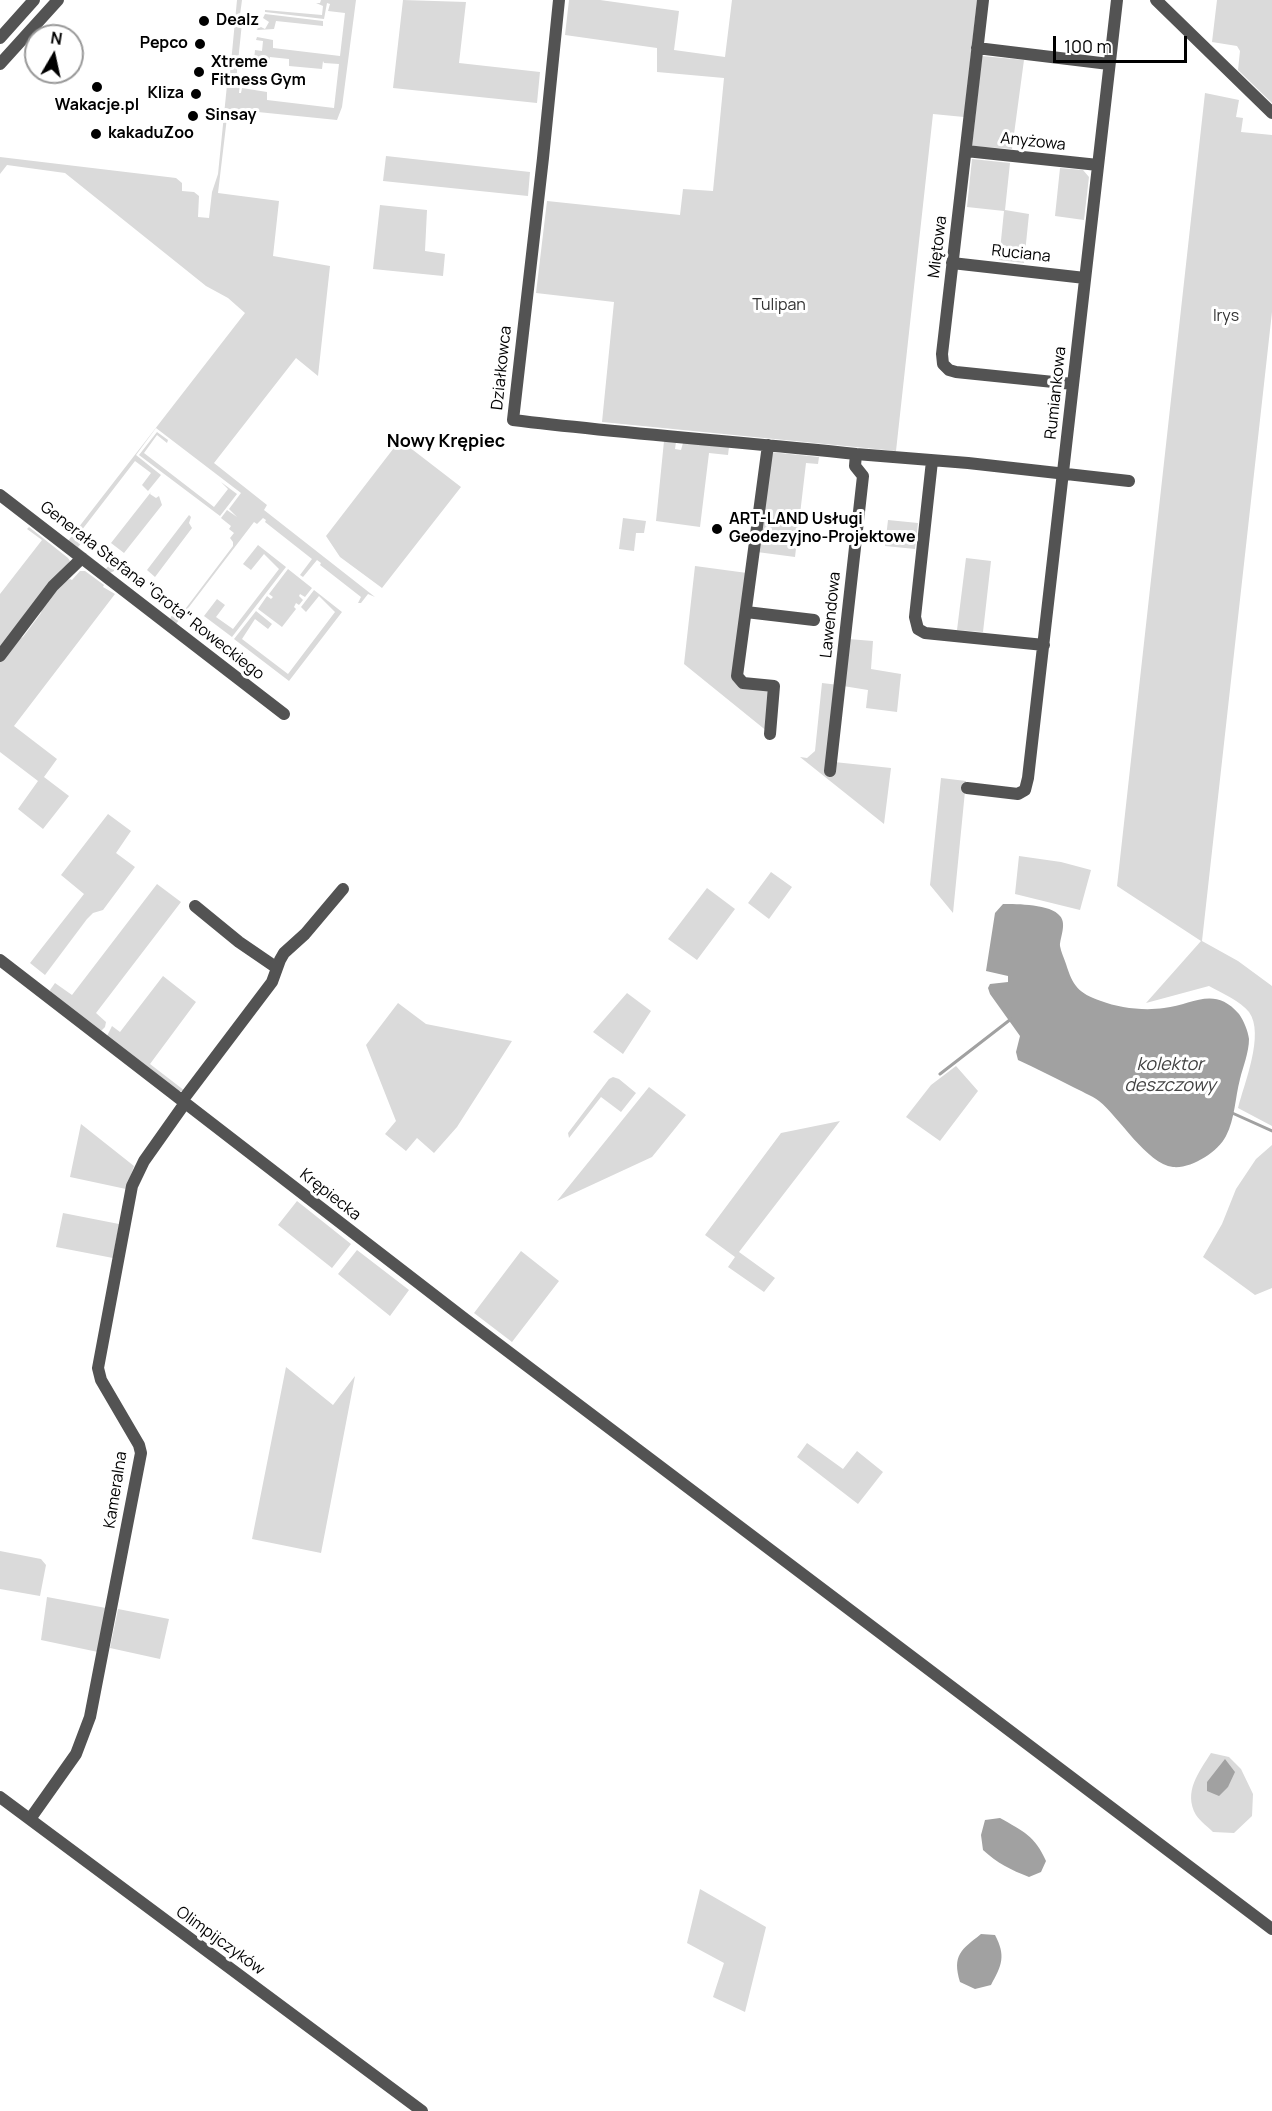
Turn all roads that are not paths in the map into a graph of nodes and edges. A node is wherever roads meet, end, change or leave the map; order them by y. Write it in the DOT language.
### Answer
graph roads {
  1 [pos="58,0"];
  2 [pos="559,0"];
  3 [pos="982,0"];
  4 [pos="1117,0"];
  5 [pos="1156,0"];
  6 [pos="26,3"];
  7 [pos="39,21"];
  8 [pos="0,38"];
  9 [pos="977,48"];
  10 [pos="0,64"];
  11 [pos="1109,64"];
  12 [pos="1272,113"];
  13 [pos="966,151"];
  14 [pos="1098,165"];
  15 [pos="952,263"];
  16 [pos="1085,278"];
  17 [pos="1073,384"];
  18 [pos="768,445"];
  19 [pos="855,460"];
  20 [pos="932,461"];
  21 [pos="1063,474"];
  22 [pos="1129,481"];
  23 [pos="0,495"];
  24 [pos="82,558"];
  25 [pos="746,612"];
  26 [pos="814,620"];
  27 [pos="1044,645"];
  28 [pos="0,656"];
  29 [pos="284,714"];
  30 [pos="770,734"];
  31 [pos="830,771"];
  32 [pos="967,788"];
  33 [pos="343,889"];
  34 [pos="195,906"];
  35 [pos="0,960"];
  36 [pos="277,968"];
  37 [pos="183,1102"];
  38 [pos="0,1797"];
  39 [pos="30,1819"];
  40 [pos="1272,1929"];
  41 [pos="422,2111"];
  1 -- 7 [label="street"];
  2 -- 18 [label="street, Działkowca"];
  3 -- 9 [label="street, Miętowa"];
  4 -- 11 [label="street, Rumiankowa"];
  5 -- 12 [label="street"];
  6 -- 7 [label="street"];
  6 -- 8 [label="street"];
  7 -- 10 [label="street"];
  9 -- 11 [label="street"];
  9 -- 13 [label="street, Miętowa"];
  11 -- 14 [label="street, Rumiankowa"];
  13 -- 14 [label="street, Anyżowa"];
  13 -- 15 [label="street, Miętowa"];
  14 -- 16 [label="street, Rumiankowa"];
  15 -- 16 [label="street, Ruciana"];
  15 -- 17 [label="street, Miętowa"];
  16 -- 17 [label="street, Rumiankowa"];
  17 -- 21 [label="street, Rumiankowa"];
  18 -- 19 [label="street, Działkowca"];
  18 -- 25 [label="street"];
  19 -- 20 [label="street, Działkowca"];
  19 -- 31 [label="street, Lawendowa"];
  20 -- 21 [label="street"];
  20 -- 27 [label="street"];
  21 -- 22 [label="street"];
  21 -- 27 [label="street, Rumiankowa"];
  23 -- 24 [label="street, Generała Stefana \"Grota\" Roweckiego"];
  24 -- 28 [label="street"];
  24 -- 29 [label="street, Generała Stefana \"Grota\" Roweckiego"];
  25 -- 26 [label="street"];
  25 -- 30 [label="street"];
  27 -- 32 [label="street, Rumiankowa"];
  33 -- 36 [label="street, Kameralna"];
  34 -- 36 [label="street"];
  35 -- 37 [label="street, Krępiecka"];
  36 -- 37 [label="street, Kameralna"];
  37 -- 39 [label="street, Kameralna"];
  37 -- 40 [label="street, Krępiecka"];
  38 -- 39 [label="street, Olimpijczyków"];
  39 -- 41 [label="street, Olimpijczyków"];
}
